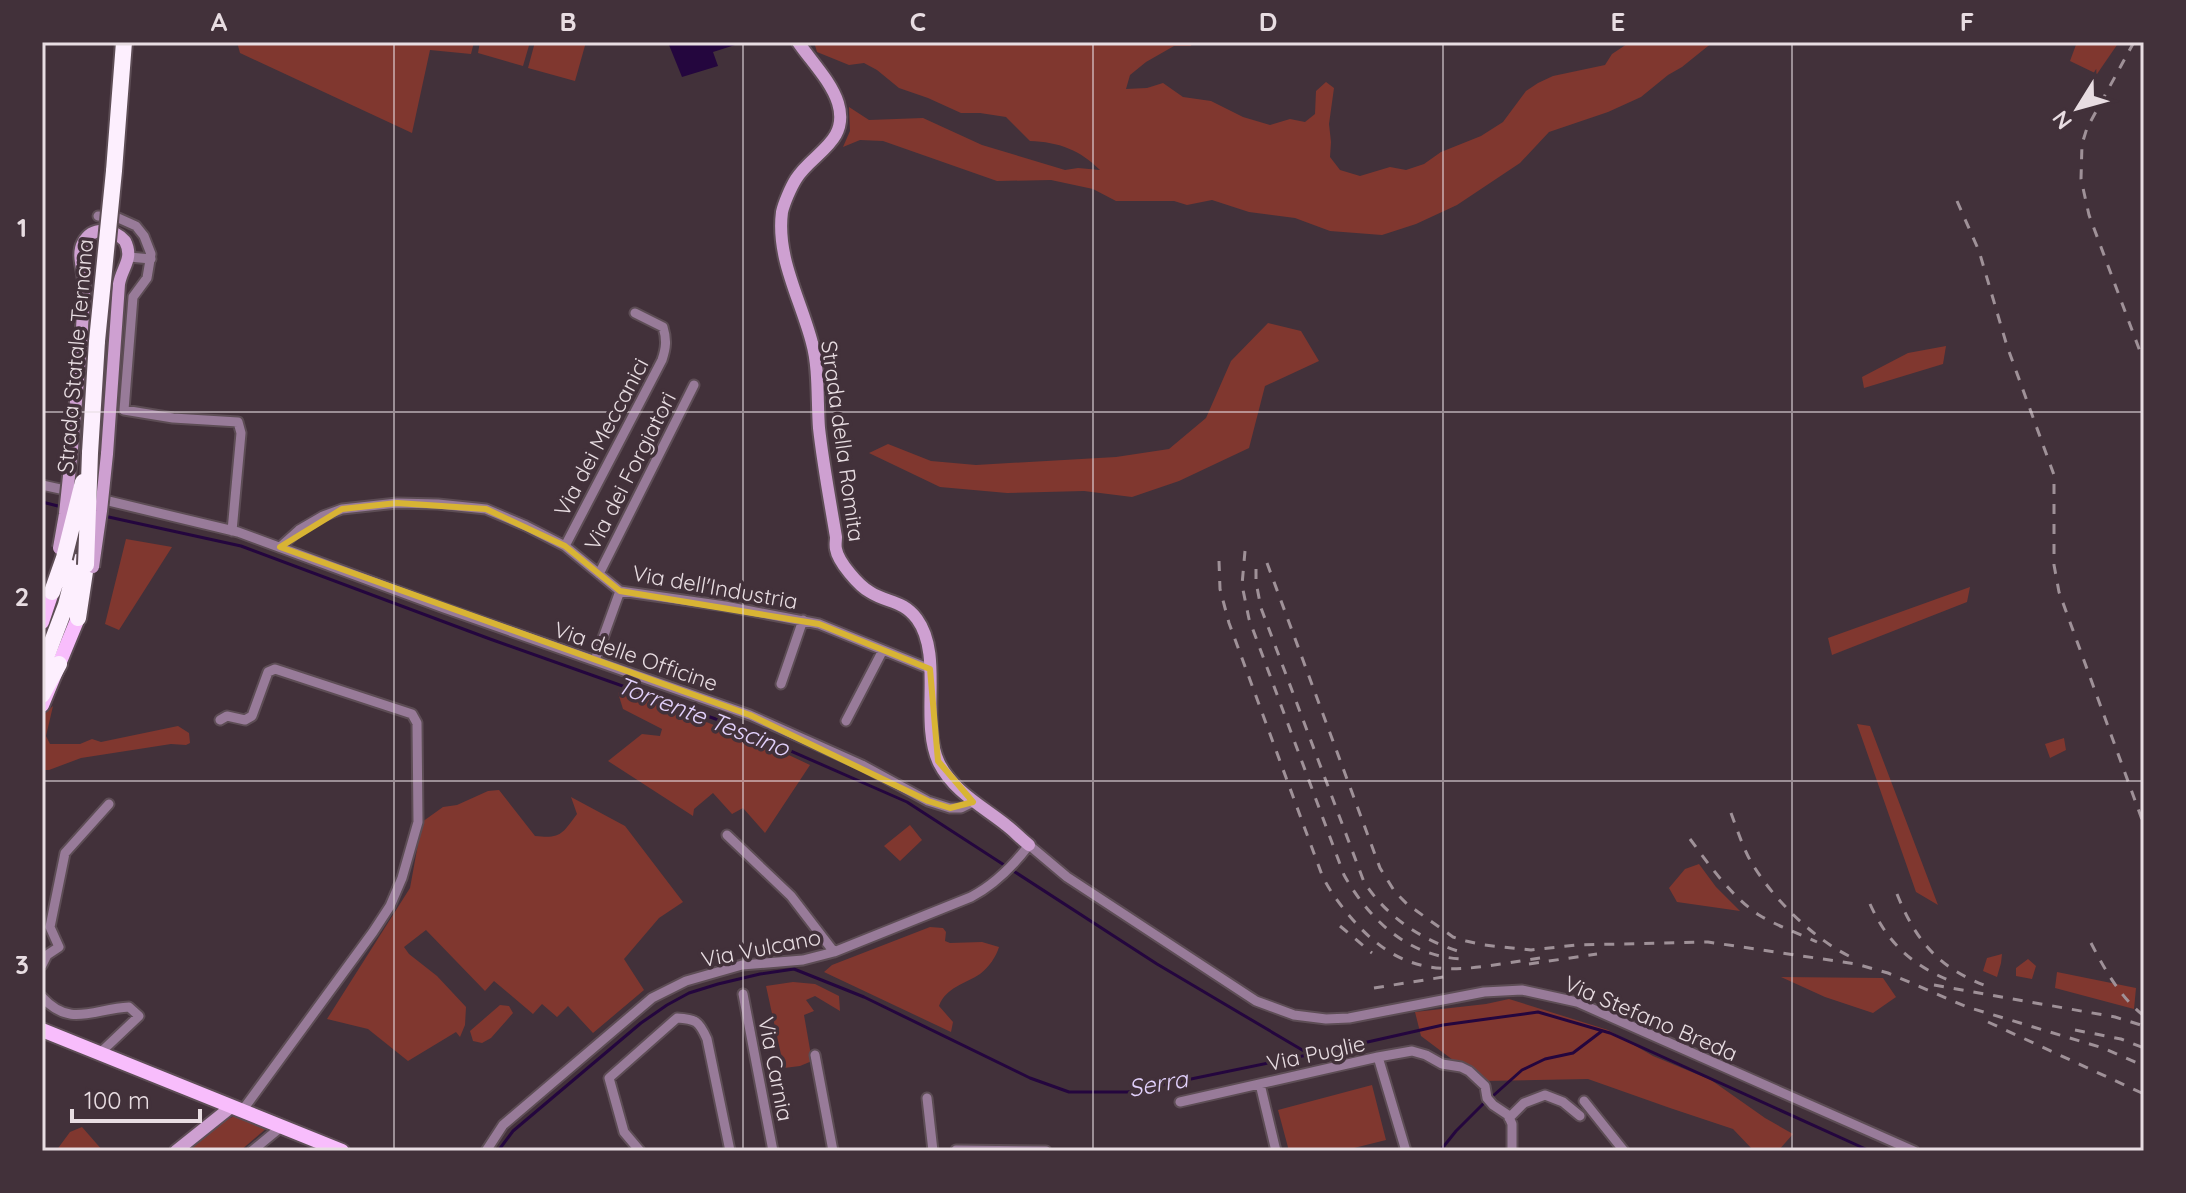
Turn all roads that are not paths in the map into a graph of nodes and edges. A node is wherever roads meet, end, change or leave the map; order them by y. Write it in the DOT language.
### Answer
graph roads {
  1 [pos="124,42"];
  2 [pos="798,42"];
  3 [pos="98,216"];
  4 [pos="129,257"];
  5 [pos="151,259"];
  6 [pos="82,265"];
  7 [pos="121,273"];
  8 [pos="635,313"];
  9 [pos="694,385"];
  10 [pos="98,454"];
  11 [pos="42,485"];
  12 [pos="232,531"];
  13 [pos="565,546"];
  14 [pos="280,547"];
  15 [pos="76,561"];
  16 [pos="599,574"];
  17 [pos="620,591"];
  18 [pos="52,592"];
  19 [pos="78,618"];
  20 [pos="803,620"];
  21 [pos="42,622"];
  22 [pos="883,650"];
  23 [pos="595,660"];
  24 [pos="59,664"];
  25 [pos="42,668"];
  26 [pos="930,669"];
  27 [pos="781,684"];
  28 [pos="42,695"];
  29 [pos="42,705"];
  30 [pos="220,720"];
  31 [pos="846,721"];
  32 [pos="973,802"];
  33 [pos="109,804"];
  34 [pos="727,835"];
  35 [pos="1029,845"];
  36 [pos="834,952"];
  37 [pos="42,965"];
  38 [pos="743,994"];
  39 [pos="42,997"];
  40 [pos="42,1030"];
  41 [pos="100,1053"];
  42 [pos="815,1055"];
  43 [pos="1378,1057"];
  44 [pos="1260,1084"];
  45 [pos="927,1098"];
  46 [pos="1584,1101"];
  47 [pos="1180,1102"];
  48 [pos="236,1109"];
  49 [pos="1580,1116"];
  50 [pos="1509,1118"];
  51 [pos="281,1127"];
  52 [pos="956,1150"];
  53 [pos="176,1151"];
  54 [pos="252,1151"];
  55 [pos="342,1151"];
  56 [pos="486,1151"];
  57 [pos="640,1151"];
  58 [pos="730,1151"];
  59 [pos="773,1151"];
  60 [pos="833,1151"];
  61 [pos="933,1151"];
  62 [pos="1046,1151"];
  63 [pos="1276,1151"];
  64 [pos="1406,1151"];
  65 [pos="1512,1151"];
  66 [pos="1624,1151"];
  67 [pos="1914,1151"];
  1 -- 10 [label="highway, Strada Statale Ternana, bridge"];
  2 -- 26 [label="street, Strada della Romita"];
  3 -- 5 [label="street"];
  4 -- 5 [label="street"];
  4 -- 6 [label="street"];
  4 -- 7 [label="street"];
  5 -- 12 [label="street"];
  6 -- 7 [label="street"];
  6 -- 15 [label="street, bridge"];
  7 -- 10 [label="street"];
  8 -- 13 [label="street, Via dei Meccanici"];
  9 -- 16 [label="street, Via dei Forgiatori"];
  10 -- 15 [label="highway, Strada Statale Ternana, bridge"];
  11 -- 12 [label="street, Via delle Officine"];
  12 -- 14 [label="street, Via delle Officine"];
  13 -- 14 [label="street, Via dell'Industria"];
  13 -- 16 [label="street, Via dell'Industria"];
  14 -- 23 [label="street, Via delle Officine"];
  15 -- 18 [label="highway"];
  15 -- 19 [label="highway"];
  15 -- 25 [label="highway, Strada Statale Ternana"];
  16 -- 17 [label="street, Via dell'Industria"];
  17 -- 20 [label="street, Via dell'Industria"];
  17 -- 23 [label="street"];
  18 -- 21 [label="main road"];
  19 -- 24 [label="main road"];
  20 -- 22 [label="street, Via dell'Industria"];
  20 -- 27 [label="street"];
  22 -- 26 [label="street, Via dell'Industria"];
  22 -- 31 [label="street"];
  23 -- 32 [label="street, Via delle Officine"];
  24 -- 28 [label="highway"];
  24 -- 29 [label="main road"];
  26 -- 32 [label="street, Strada della Romita"];
  30 -- 48 [label="street"];
  32 -- 35 [label="street, Strada della Romita"];
  33 -- 37 [label="street"];
  34 -- 36 [label="street"];
  35 -- 36 [label="street, Via Vulcano"];
  35 -- 67 [label="street, Via Stefano Breda"];
  36 -- 56 [label="street, Via Vulcano"];
  38 -- 59 [label="street, Via Carnia"];
  39 -- 41 [label="street"];
  40 -- 41 [label="main road"];
  41 -- 48 [label="main road"];
  42 -- 60 [label="street"];
  43 -- 44 [label="street, Via Puglie"];
  43 -- 50 [label="street"];
  43 -- 64 [label="street, Via Puglie"];
  44 -- 47 [label="street, Via Puglie"];
  44 -- 63 [label="street, Via Puglie"];
  45 -- 61 [label="street"];
  46 -- 66 [label="street"];
  48 -- 51 [label="main road"];
  48 -- 53 [label="street"];
  49 -- 50 [label="street"];
  50 -- 65 [label="street"];
  51 -- 54 [label="street"];
  51 -- 55 [label="main road"];
  52 -- 62 [label="street"];
  57 -- 58 [label="street"];
}
